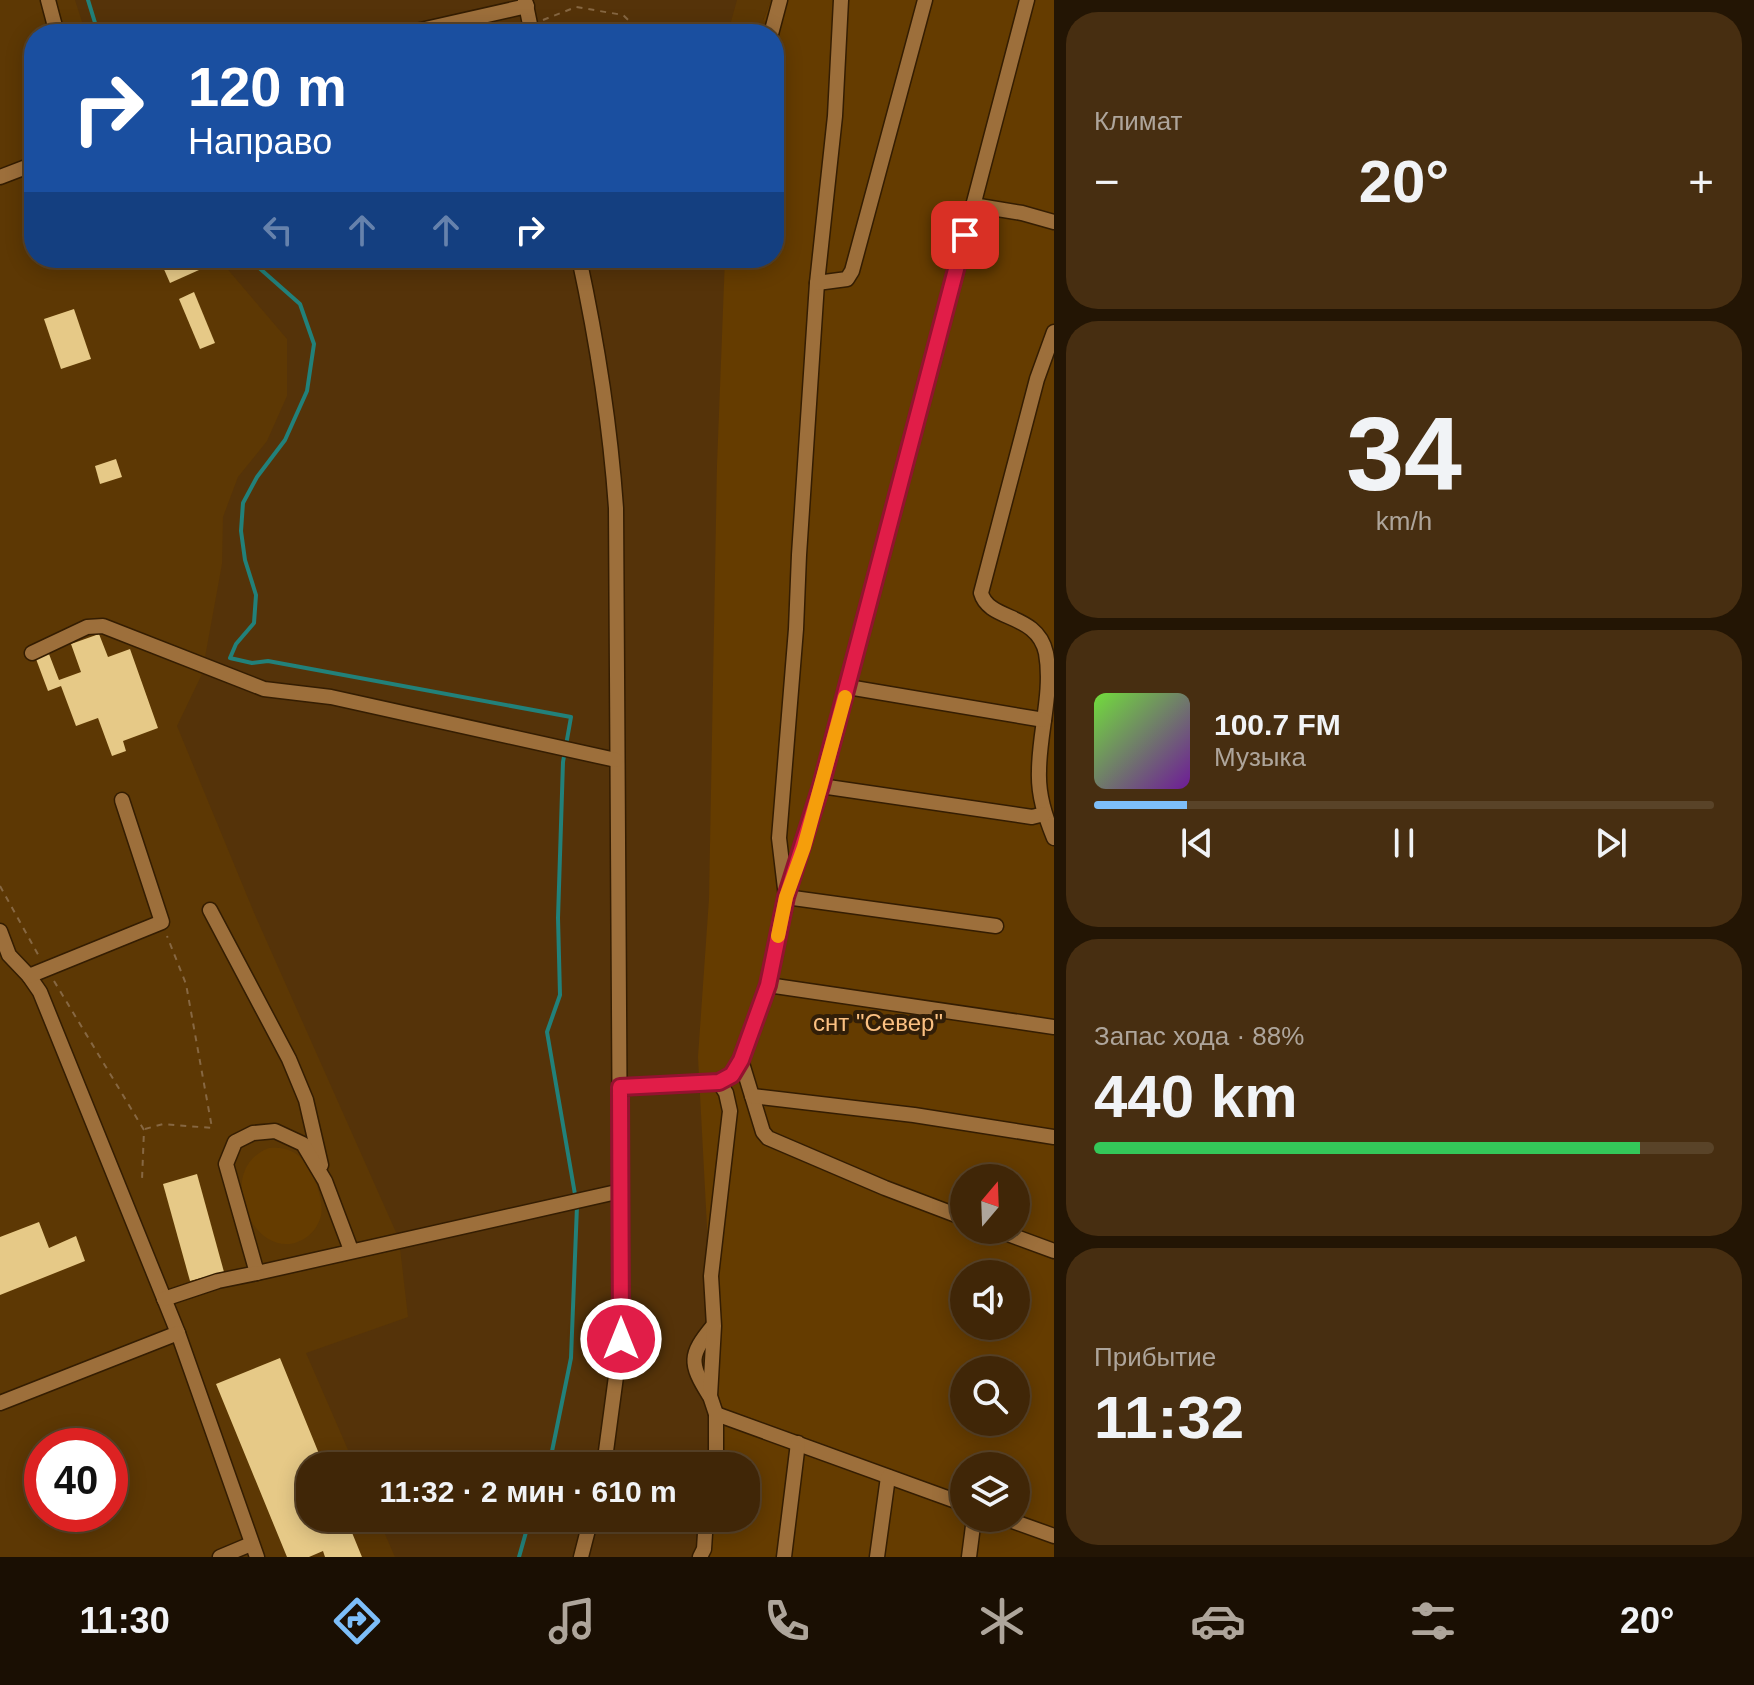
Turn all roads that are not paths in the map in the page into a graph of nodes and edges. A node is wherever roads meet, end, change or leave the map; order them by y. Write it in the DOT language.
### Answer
graph roads {
  1 [pos="48,0"];
  2 [pos="780,0"];
  3 [pos="841,0"];
  4 [pos="925,0"];
  5 [pos="1027,0"];
  6 [pos="526,3"];
  7 [pos="54,24"];
  8 [pos="443,24"];
  9 [pos="530,24"];
  10 [pos="774,24"];
  11 [pos="24,168"];
  12 [pos="0,177"];
  13 [pos="973,205"];
  14 [pos="1054,222"];
  15 [pos="581,268"];
  16 [pos="817,283"];
  17 [pos="1054,332"];
  18 [pos="32,653"];
  19 [pos="848,687"];
  20 [pos="1044,720"];
  21 [pos="616,760"];
  22 [pos="821,786"];
  23 [pos="122,800"];
  24 [pos="1044,814"];
  25 [pos="1054,838"];
  26 [pos="786,897"];
  27 [pos="210,910"];
  28 [pos="996,926"];
  29 [pos="0,931"];
  30 [pos="5,957"];
  31 [pos="29,976"];
  32 [pos="768,985"];
  33 [pos="1054,1027"];
  34 [pos="741,1060"];
  35 [pos="719,1082"];
  36 [pos="620,1087"];
  37 [pos="752,1096"];
  38 [pos="1054,1137"];
  39 [pos="325,1181"];
  40 [pos="621,1191"];
  41 [pos="950,1213"];
  42 [pos="1030,1242"];
  43 [pos="351,1250"];
  44 [pos="1054,1251"];
  45 [pos="257,1273"];
  46 [pos="164,1299"];
  47 [pos="178,1333"];
  48 [pos="0,1403"];
  49 [pos="716,1414"];
  50 [pos="798,1443"];
  51 [pos="606,1452"];
  52 [pos="716,1452"];
  53 [pos="888,1477"];
  54 [pos="950,1499"];
  55 [pos="1030,1527"];
  56 [pos="587,1532"];
  57 [pos="705,1532"];
  58 [pos="972,1532"];
  59 [pos="1054,1536"];
  60 [pos="254,1551"];
  61 [pos="220,1557"];
  62 [pos="581,1557"];
  63 [pos="700,1557"];
  64 [pos="784,1557"];
  65 [pos="877,1557"];
  66 [pos="969,1557"];
  1 -- 7 [label="street"];
  2 -- 10 [label="street"];
  3 -- 16 [label="street"];
  4 -- 16 [label="street"];
  5 -- 13 [label="street"];
  6 -- 8 [label="street"];
  6 -- 9 [label="street"];
  11 -- 12 [label="street"];
  13 -- 14 [label="street"];
  13 -- 19 [label="street"];
  15 -- 21 [label="street"];
  16 -- 26 [label="street"];
  17 -- 20 [label="street"];
  18 -- 21 [label="street"];
  19 -- 20 [label="street"];
  19 -- 22 [label="street"];
  20 -- 24 [label="street"];
  21 -- 36 [label="street"];
  22 -- 24 [label="street"];
  22 -- 26 [label="street"];
  23 -- 31 [label="street"];
  24 -- 25 [label="street"];
  26 -- 28 [label="street"];
  26 -- 32 [label="street"];
  27 -- 39 [label="street"];
  29 -- 30 [label="street"];
  30 -- 31 [label="street"];
  31 -- 46 [label="street"];
  32 -- 33 [label="street"];
  32 -- 34 [label="street"];
  34 -- 35 [label="street"];
  34 -- 37 [label="street"];
  35 -- 36 [label="street"];
  35 -- 49 [label="street"];
  36 -- 40 [label="street"];
  37 -- 38 [label="street"];
  37 -- 41 [label="street"];
  39 -- 43 [label="street"];
  39 -- 45 [label="street"];
  40 -- 43 [label="street"];
  40 -- 51 [label="street"];
  42 -- 44 [label="street"];
  43 -- 45 [label="street"];
  45 -- 46 [label="street"];
  46 -- 47 [label="street"];
  47 -- 48 [label="street"];
  47 -- 60 [label="street"];
  49 -- 50 [label="street"];
  49 -- 52 [label="street"];
  50 -- 53 [label="street"];
  50 -- 64 [label="street"];
  53 -- 54 [label="street"];
  53 -- 65 [label="street"];
  55 -- 59 [label="street"];
  56 -- 62 [label="street"];
  57 -- 63 [label="street"];
  58 -- 66 [label="street"];
  60 -- 61 [label="street"];
}
